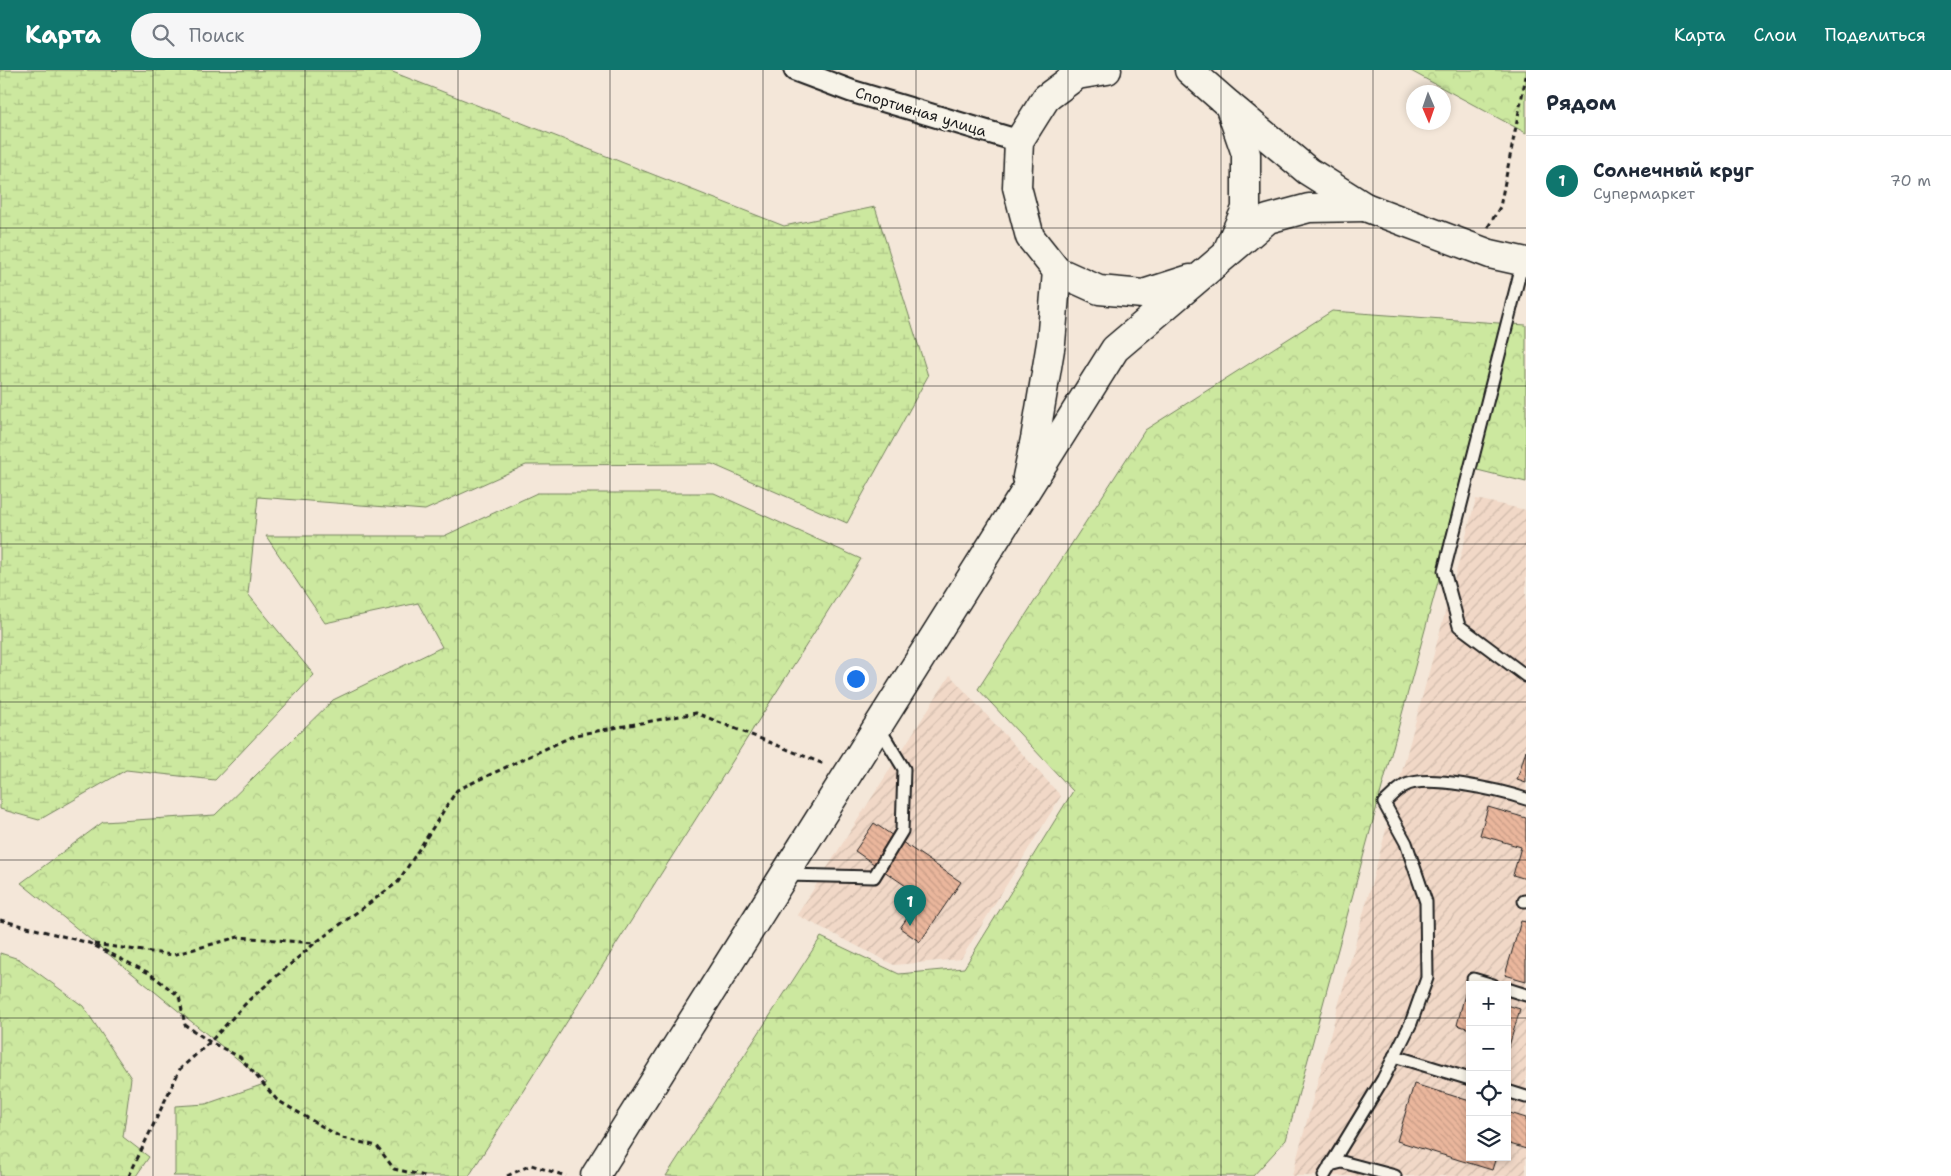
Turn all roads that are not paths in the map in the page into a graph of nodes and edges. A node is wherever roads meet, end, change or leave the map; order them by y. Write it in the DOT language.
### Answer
graph roads {
  1 [pos="795,70"];
  2 [pos="1049,70"];
  3 [pos="1107,70"];
  4 [pos="1170,70"];
  5 [pos="1195,75"];
  6 [pos="1046,98"];
  7 [pos="1229,105"];
  8 [pos="1019,141"];
  9 [pos="1365,207"];
  10 [pos="1226,253"];
  11 [pos="1524,261"];
  12 [pos="1057,271"];
  13 [pos="1198,277"];
  14 [pos="1022,496"];
  15 [pos="1526,676"];
  16 [pos="878,725"];
  17 [pos="1526,799"];
  18 [pos="784,875"];
  19 [pos="1474,979"];
  20 [pos="1480,981"];
  21 [pos="1511,990"];
  22 [pos="1526,995"];
  23 [pos="1394,1056"];
  24 [pos="1466,1078"];
  25 [pos="1511,1092"];
  26 [pos="1526,1097"];
  27 [pos="1330,1165"];
  28 [pos="595,1176"];
  29 [pos="1324,1176"];
  30 [pos="1394,1176"];
  1 -- 8 [label="street, Спортивная улица"];
  2 -- 6 [label="main road"];
  3 -- 6 [label="main road"];
  4 -- 5 [label="main road"];
  5 -- 7 [label="main road"];
  6 -- 8 [label="main road"];
  7 -- 9 [label="main road"];
  7 -- 10 [label="main road"];
  8 -- 12 [label="main road"];
  9 -- 10 [label="main road"];
  9 -- 11 [label="main road"];
  10 -- 13 [label="main road"];
  11 -- 15 [label="lane"];
  12 -- 13 [label="main road"];
  12 -- 14 [label="main road"];
  13 -- 14 [label="main road"];
  14 -- 16 [label="main road"];
  16 -- 18 [label="main road"];
  16 -- 18 [label="lane"];
  17 -- 23 [label="lane"];
  18 -- 28 [label="main road"];
  19 -- 20 [label="lane"];
  21 -- 22 [label="lane"];
  23 -- 24 [label="lane"];
  23 -- 27 [label="lane"];
  25 -- 26 [label="lane"];
  27 -- 29 [label="lane"];
  27 -- 30 [label="lane"];
}
